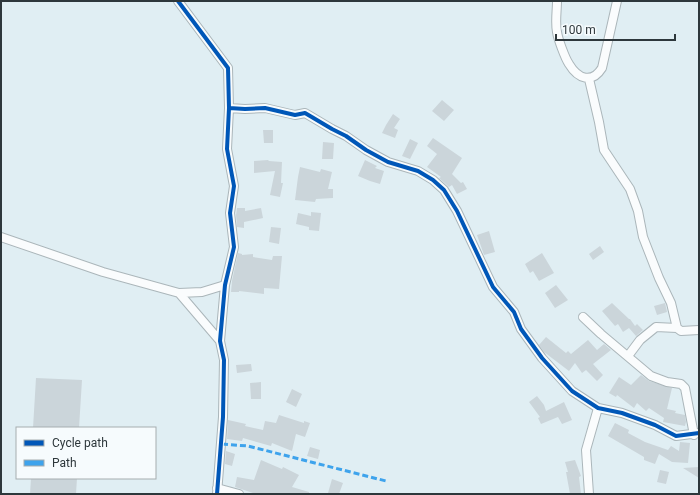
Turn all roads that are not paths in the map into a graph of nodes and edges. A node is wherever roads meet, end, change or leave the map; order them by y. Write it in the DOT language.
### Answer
graph roads {
  1 [pos="178,1"];
  2 [pos="557,1"];
  3 [pos="617,1"];
  4 [pos="589,79"];
  5 [pos="229,108"];
  6 [pos="1,237"];
  7 [pos="225,285"];
  8 [pos="179,293"];
  9 [pos="583,317"];
  10 [pos="677,328"];
  11 [pos="699,330"];
  12 [pos="220,341"];
  13 [pos="628,356"];
  14 [pos="598,408"];
  15 [pos="697,434"];
  16 [pos="217,491"];
  17 [pos="239,494"];
  18 [pos="589,494"];
  1 -- 5 [label="street"];
  2 -- 4 [label="street"];
  3 -- 4 [label="street"];
  4 -- 10 [label="street"];
  5 -- 7 [label="street"];
  5 -- 14 [label="street"];
  6 -- 8 [label="street"];
  7 -- 8 [label="street"];
  7 -- 12 [label="street"];
  8 -- 12 [label="street"];
  9 -- 13 [label="street"];
  10 -- 11 [label="street"];
  10 -- 13 [label="street"];
  12 -- 16 [label="street"];
  13 -- 15 [label="street"];
  14 -- 15 [label="street"];
  14 -- 18 [label="street"];
  16 -- 17 [label="street"];
}
